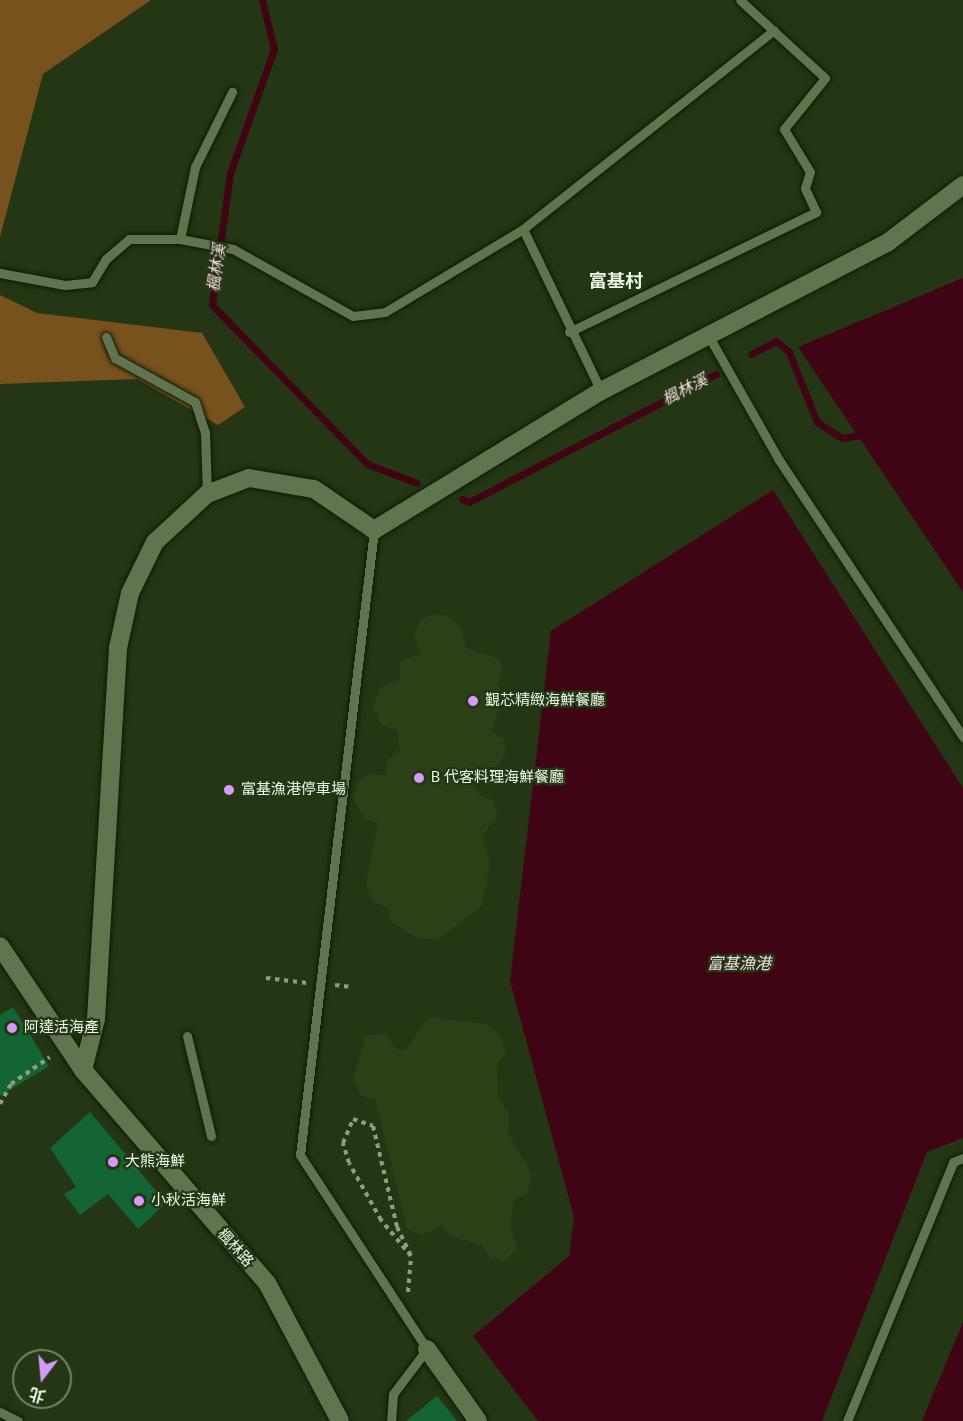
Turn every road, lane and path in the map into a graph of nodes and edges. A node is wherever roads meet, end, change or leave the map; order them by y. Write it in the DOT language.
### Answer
graph roads {
  1 [pos="740,0"];
  2 [pos="774,30"];
  3 [pos="232,92"];
  4 [pos="963,185"];
  5 [pos="523,229"];
  6 [pos="180,239"];
  7 [pos="0,273"];
  8 [pos="568,332"];
  9 [pos="708,335"];
  10 [pos="106,337"];
  11 [pos="601,391"];
  12 [pos="207,494"];
  13 [pos="374,530"];
  14 [pos="963,737"];
  15 [pos="0,946"];
  16 [pos="187,1036"];
  17 [pos="67,1045"];
  18 [pos="83,1070"];
  19 [pos="0,1104"];
  20 [pos="211,1136"];
  21 [pos="963,1158"];
  22 [pos="411,1256"];
  23 [pos="406,1317"];
  24 [pos="427,1348"];
  25 [pos="0,1412"];
  26 [pos="18,1421"];
  27 [pos="340,1421"];
  28 [pos="391,1421"];
  29 [pos="478,1421"];
  30 [pos="847,1421"];
  1 -- 2 [label="lane"];
  2 -- 5 [label="lane"];
  2 -- 8 [label="lane"];
  3 -- 6 [label="lane"];
  4 -- 9 [label="street"];
  5 -- 6 [label="lane"];
  5 -- 8 [label="lane"];
  6 -- 7 [label="lane"];
  8 -- 11 [label="lane"];
  9 -- 11 [label="street"];
  9 -- 14 [label="lane"];
  10 -- 12 [label="lane"];
  11 -- 13 [label="street"];
  12 -- 13 [label="street"];
  12 -- 18 [label="street"];
  13 -- 23 [label="lane"];
  15 -- 17 [label="street, 楓林路"];
  16 -- 20 [label="lane"];
  17 -- 18 [label="street, 楓林路"];
  17 -- 19 [label="path"];
  18 -- 27 [label="street, 楓林路"];
  21 -- 30 [label="lane"];
  22 -- 22 [label="path"];
  22 -- 23 [label="path"];
  23 -- 24 [label="lane"];
  24 -- 28 [label="lane"];
  24 -- 29 [label="street"];
  25 -- 26 [label="lane"];
}
